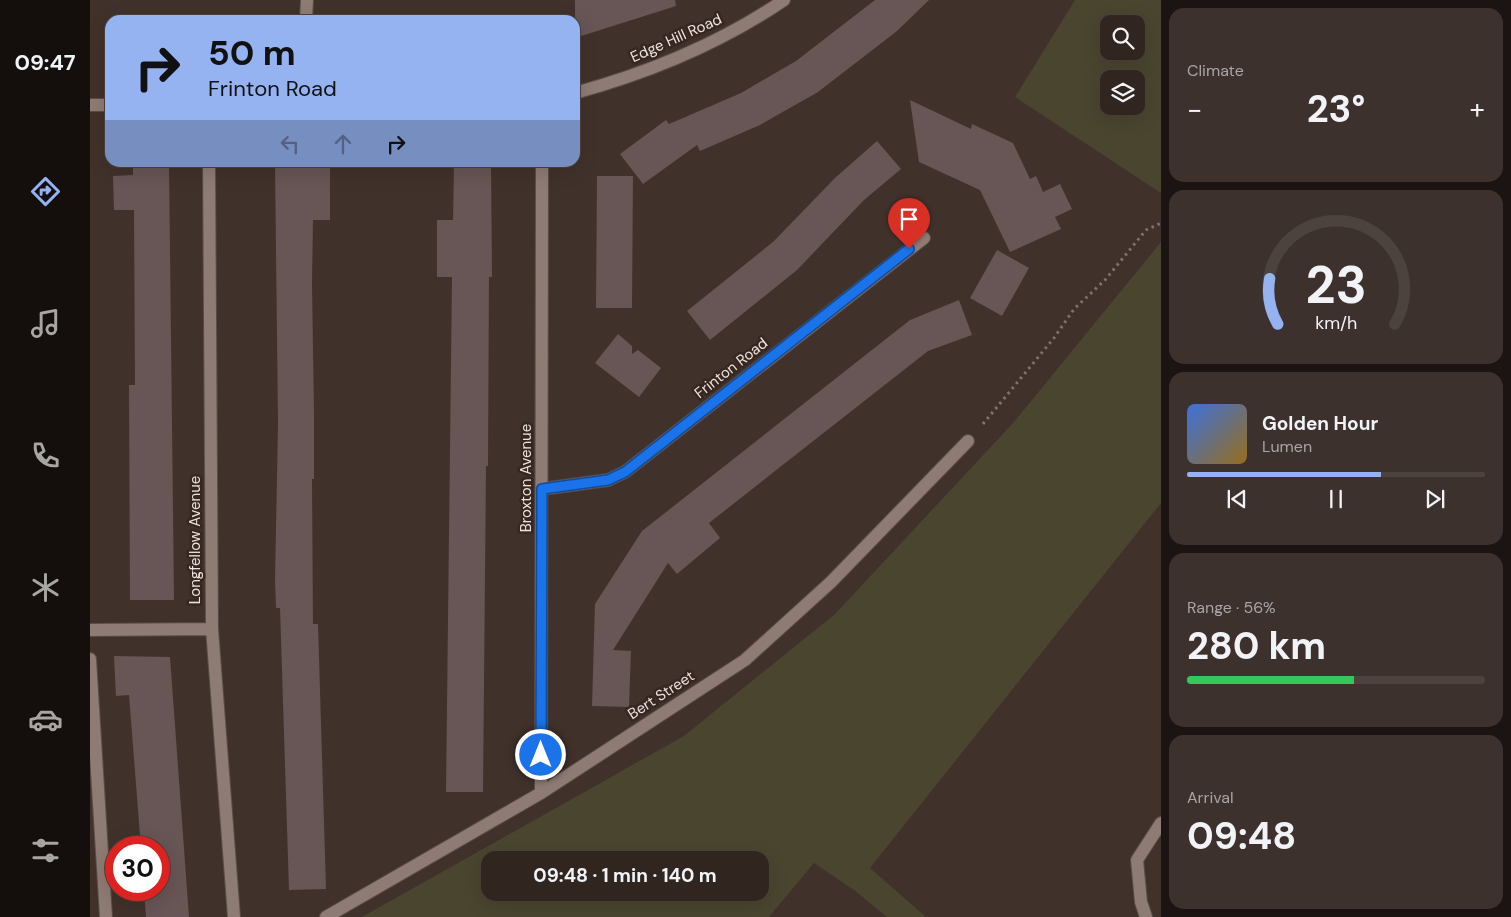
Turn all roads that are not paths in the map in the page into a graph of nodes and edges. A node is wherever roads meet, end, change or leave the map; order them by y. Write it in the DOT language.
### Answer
graph roads {
  1 [pos="307,0"];
  2 [pos="784,0"];
  3 [pos="306,15"];
  4 [pos="580,92"];
  5 [pos="90,105"];
  6 [pos="105,106"];
  7 [pos="209,167"];
  8 [pos="542,167"];
  9 [pos="924,238"];
  10 [pos="968,442"];
  11 [pos="542,489"];
  12 [pos="212,629"];
  13 [pos="90,630"];
  14 [pos="90,659"];
  15 [pos="541,793"];
  16 [pos="1161,823"];
  17 [pos="106,917"];
  18 [pos="234,917"];
  19 [pos="326,917"];
  20 [pos="1146,917"];
  1 -- 3 [label="street"];
  2 -- 4 [label="street, Edge Hill Road"];
  5 -- 6 [label="street"];
  7 -- 12 [label="street, Longfellow Avenue"];
  8 -- 11 [label="street, Broxton Avenue"];
  9 -- 11 [label="street, Frinton Road"];
  10 -- 15 [label="street, Bert Street"];
  11 -- 15 [label="street, Broxton Avenue"];
  12 -- 13 [label="street"];
  12 -- 18 [label="street, Longfellow Avenue"];
  14 -- 17 [label="street"];
  15 -- 19 [label="street, Bert Street"];
  16 -- 20 [label="street"];
}
